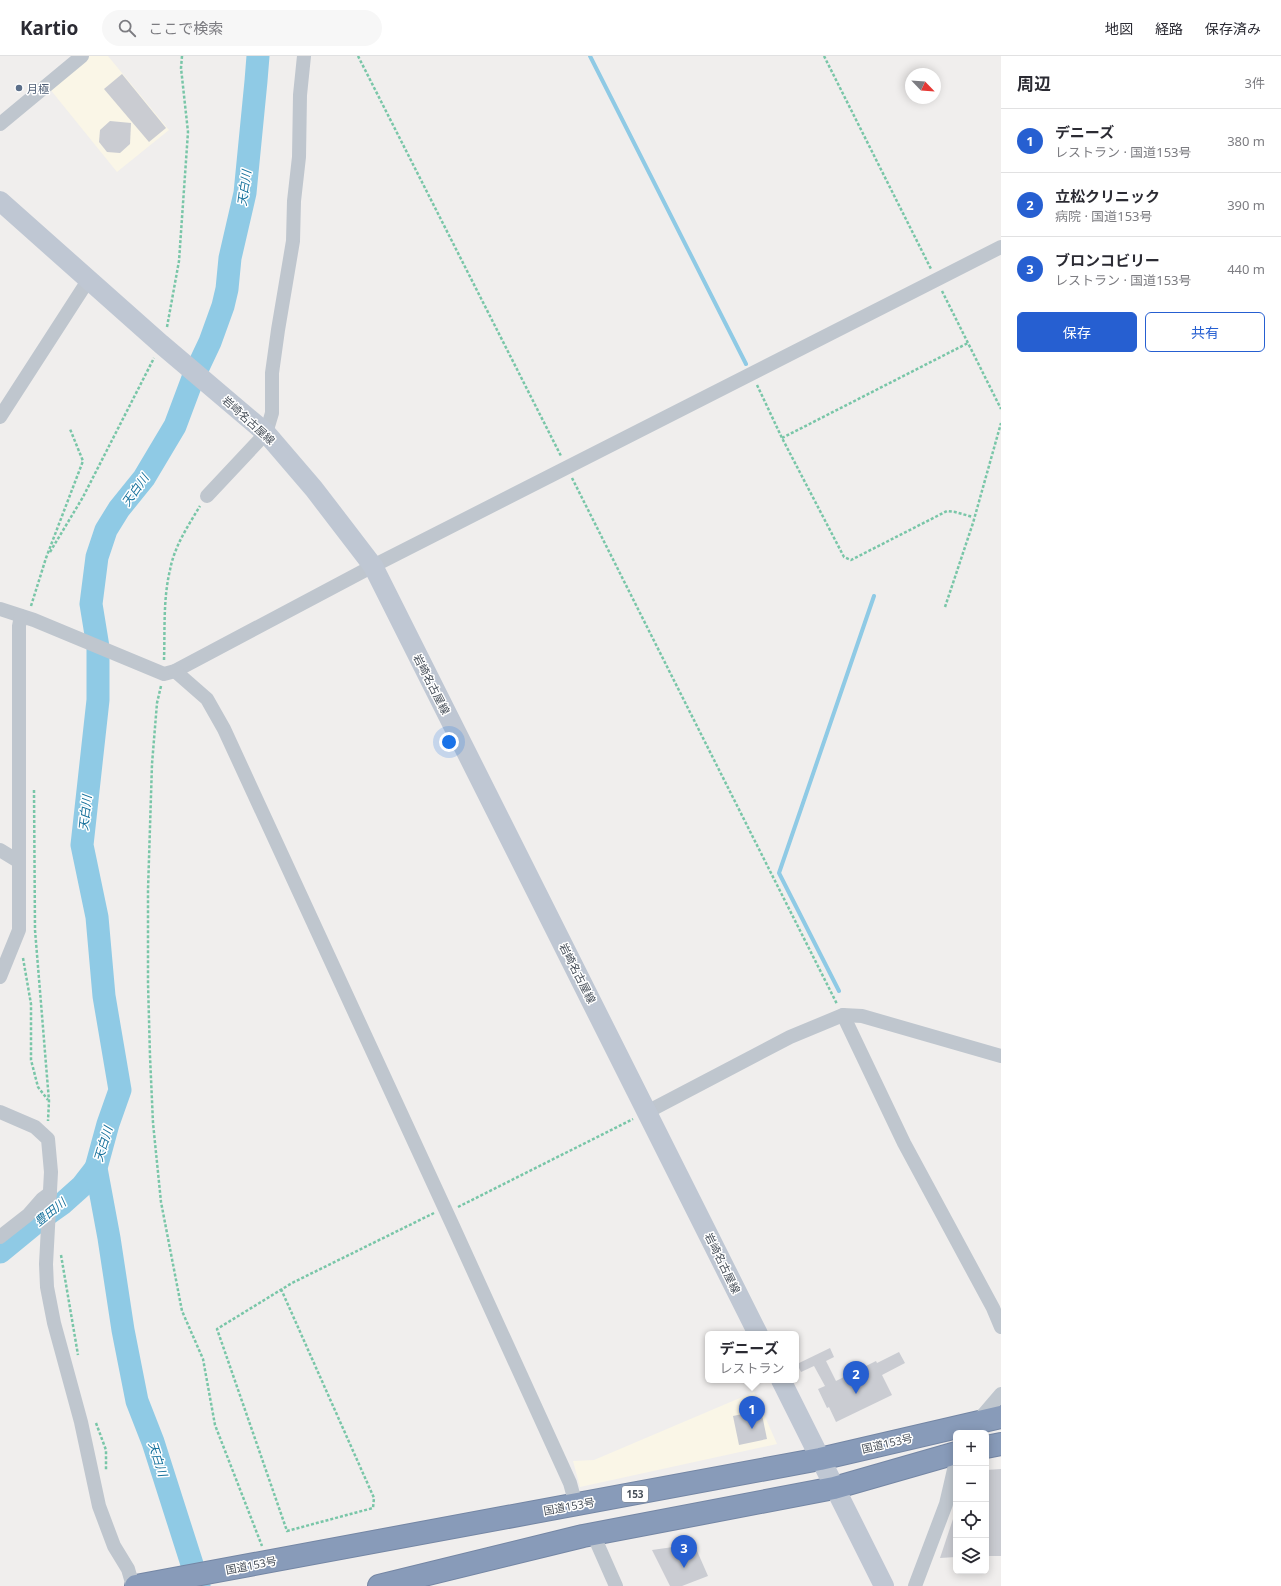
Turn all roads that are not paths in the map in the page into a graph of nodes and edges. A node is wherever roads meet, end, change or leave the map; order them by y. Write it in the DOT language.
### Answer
graph roads {
  1 [pos="82,56"];
  2 [pos="304,56"];
  3 [pos="0,124"];
  4 [pos="0,201"];
  5 [pos="1001,247"];
  6 [pos="89,279"];
  7 [pos="0,417"];
  8 [pos="266,433"];
  9 [pos="207,496"];
  10 [pos="373,566"];
  11 [pos="0,609"];
  12 [pos="27,618"];
  13 [pos="165,672"];
  14 [pos="0,850"];
  15 [pos="18,861"];
  16 [pos="0,977"];
  17 [pos="843,1015"];
  18 [pos="1001,1056"];
  19 [pos="0,1112"];
  20 [pos="647,1112"];
  21 [pos="50,1196"];
  22 [pos="0,1237"];
  23 [pos="1001,1328"];
  24 [pos="756,1331"];
  25 [pos="782,1383"];
  26 [pos="1001,1394"];
  27 [pos="1001,1417"];
  28 [pos="977,1422"];
  29 [pos="1001,1444"];
  30 [pos="989,1446"];
  31 [pos="953,1455"];
  32 [pos="820,1459"];
  33 [pos="955,1466"];
  34 [pos="834,1488"];
  35 [pos="576,1505"];
  36 [pos="593,1534"];
  37 [pos="133,1586"];
  38 [pos="136,1586"];
  39 [pos="379,1586"];
  40 [pos="616,1586"];
  41 [pos="884,1586"];
  42 [pos="915,1586"];
  1 -- 3 [label="street"];
  2 -- 8 [label="street"];
  4 -- 6 [label="main road, 岩崎名古屋線"];
  5 -- 10 [label="street"];
  6 -- 7 [label="street"];
  6 -- 8 [label="main road, 岩崎名古屋線"];
  8 -- 9 [label="street"];
  8 -- 10 [label="main road, 岩崎名古屋線"];
  10 -- 13 [label="street"];
  10 -- 20 [label="main road, 岩崎名古屋線"];
  11 -- 12 [label="street"];
  12 -- 13 [label="street"];
  12 -- 15 [label="street"];
  13 -- 35 [label="street"];
  14 -- 15 [label="street"];
  15 -- 16 [label="street"];
  17 -- 18 [label="street"];
  17 -- 20 [label="street"];
  17 -- 23 [label="street"];
  19 -- 21 [label="street"];
  20 -- 24 [label="main road, 岩崎名古屋線"];
  21 -- 22 [label="street"];
  21 -- 37 [label="street"];
  25 -- 32 [label="main road"];
  26 -- 28 [label="street"];
  27 -- 28 [label="highway, 国道153号 / 153"];
  28 -- 32 [label="highway, 国道153号 / 153"];
  29 -- 30 [label="highway"];
  31 -- 34 [label="highway"];
  32 -- 34 [label="main road"];
  32 -- 35 [label="highway, 国道153号 / 153"];
  33 -- 42 [label="street"];
  34 -- 36 [label="highway"];
  34 -- 41 [label="main road"];
  35 -- 38 [label="highway, 国道153号 / 153"];
  36 -- 39 [label="highway"];
  36 -- 40 [label="street"];
}
